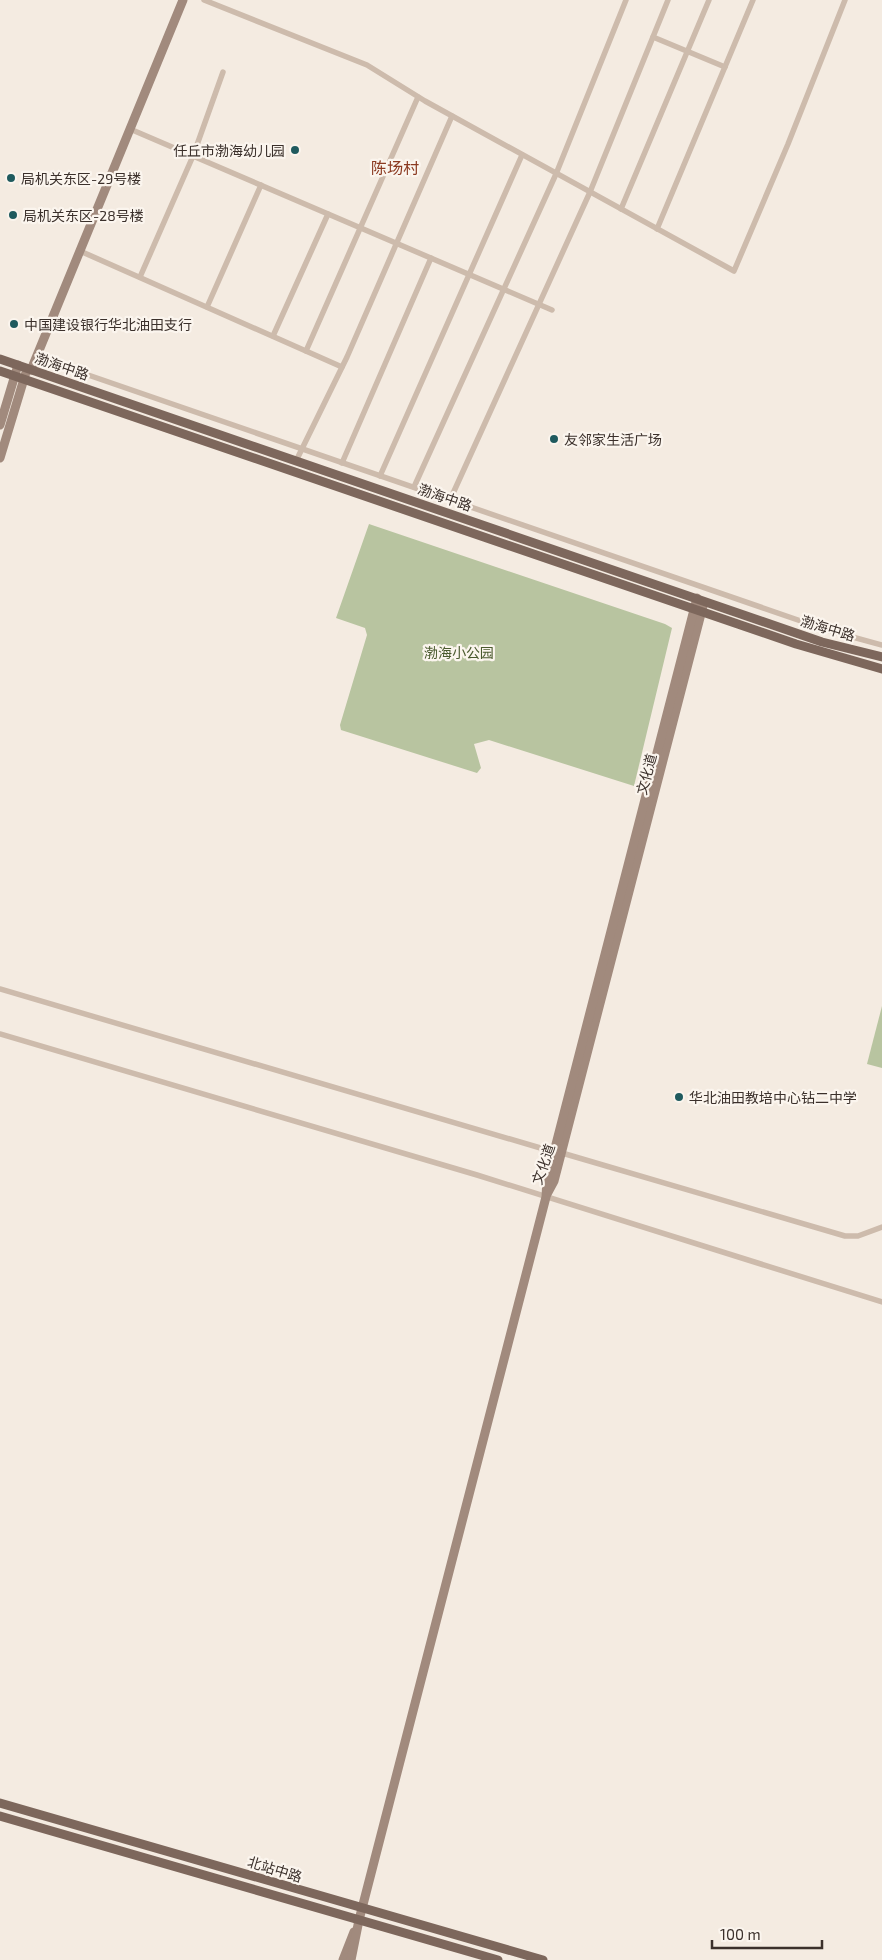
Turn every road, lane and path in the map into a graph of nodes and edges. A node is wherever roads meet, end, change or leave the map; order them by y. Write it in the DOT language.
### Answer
graph roads {
  1 [pos="183,0"];
  2 [pos="204,0"];
  3 [pos="626,0"];
  4 [pos="668,0"];
  5 [pos="709,0"];
  6 [pos="753,0"];
  7 [pos="845,0"];
  8 [pos="653,37"];
  9 [pos="688,52"];
  10 [pos="725,67"];
  11 [pos="223,72"];
  12 [pos="418,97"];
  13 [pos="452,116"];
  14 [pos="130,129"];
  15 [pos="522,155"];
  16 [pos="193,156"];
  17 [pos="556,174"];
  18 [pos="261,185"];
  19 [pos="590,192"];
  20 [pos="621,209"];
  21 [pos="328,214"];
  22 [pos="361,228"];
  23 [pos="657,229"];
  24 [pos="396,243"];
  25 [pos="80,251"];
  26 [pos="431,258"];
  27 [pos="469,274"];
  28 [pos="140,277"];
  29 [pos="504,289"];
  30 [pos="538,304"];
  31 [pos="207,307"];
  32 [pos="552,310"];
  33 [pos="273,336"];
  34 [pos="306,351"];
  35 [pos="36,357"];
  36 [pos="0,359"];
  37 [pos="342,366"];
  38 [pos="26,368"];
  39 [pos="0,371"];
  40 [pos="20,378"];
  41 [pos="0,425"];
  42 [pos="302,450"];
  43 [pos="0,458"];
  44 [pos="296,461"];
  45 [pos="342,463"];
  46 [pos="380,476"];
  47 [pos="414,488"];
  48 [pos="450,500"];
  49 [pos="701,600"];
  50 [pos="698,610"];
  51 [pos="882,645"];
  52 [pos="882,658"];
  53 [pos="882,669"];
  54 [pos="0,989"];
  55 [pos="0,1034"];
  56 [pos="558,1152"];
  57 [pos="546,1197"];
  58 [pos="882,1227"];
  59 [pos="882,1302"];
  60 [pos="0,1803"];
  61 [pos="0,1816"];
  62 [pos="362,1908"];
  63 [pos="359,1920"];
  64 [pos="343,1960"];
  65 [pos="351,1960"];
  66 [pos="498,1960"];
  67 [pos="543,1960"];
  1 -- 14 [label="street"];
  2 -- 12 [label="street"];
  3 -- 17 [label="street"];
  4 -- 8 [label="street"];
  5 -- 9 [label="street"];
  6 -- 10 [label="street"];
  7 -- 23 [label="street"];
  8 -- 9 [label="street"];
  8 -- 19 [label="street"];
  9 -- 10 [label="street"];
  9 -- 20 [label="street"];
  10 -- 23 [label="street"];
  11 -- 16 [label="street"];
  12 -- 13 [label="street"];
  12 -- 22 [label="street"];
  13 -- 15 [label="street"];
  13 -- 24 [label="street"];
  14 -- 16 [label="street"];
  14 -- 25 [label="street"];
  15 -- 17 [label="street"];
  15 -- 27 [label="street"];
  16 -- 18 [label="street"];
  16 -- 28 [label="street"];
  17 -- 19 [label="street"];
  17 -- 29 [label="street"];
  18 -- 21 [label="street"];
  18 -- 31 [label="street"];
  19 -- 20 [label="street"];
  19 -- 30 [label="street"];
  20 -- 23 [label="street"];
  21 -- 22 [label="street"];
  21 -- 33 [label="street"];
  22 -- 24 [label="street"];
  22 -- 34 [label="street"];
  24 -- 26 [label="street"];
  24 -- 37 [label="street"];
  25 -- 28 [label="street"];
  25 -- 35 [label="street"];
  26 -- 27 [label="street"];
  26 -- 45 [label="street"];
  27 -- 29 [label="street"];
  27 -- 46 [label="street"];
  28 -- 31 [label="street"];
  29 -- 30 [label="street"];
  29 -- 47 [label="street"];
  30 -- 32 [label="street"];
  30 -- 48 [label="street"];
  31 -- 33 [label="street"];
  33 -- 34 [label="street"];
  34 -- 37 [label="street"];
  35 -- 38 [label="street"];
  35 -- 42 [label="street"];
  36 -- 38 [label="main road, 渤海中路"];
  37 -- 42 [label="street"];
  38 -- 40 [label="street"];
  38 -- 44 [label="main road, 渤海中路"];
  39 -- 40 [label="main road, 渤海中路"];
  40 -- 41 [label="street"];
  40 -- 43 [label="street"];
  40 -- 50 [label="main road, 渤海中路"];
  42 -- 44 [label="street"];
  42 -- 45 [label="street"];
  44 -- 49 [label="main road, 渤海中路"];
  45 -- 46 [label="street"];
  46 -- 47 [label="street"];
  47 -- 48 [label="street"];
  48 -- 51 [label="street"];
  49 -- 50 [label="street, 文化道"];
  49 -- 52 [label="main road, 渤海中路"];
  50 -- 53 [label="main road, 渤海中路"];
  50 -- 56 [label="street, 文化道"];
  54 -- 56 [label="street"];
  55 -- 57 [label="street"];
  56 -- 57 [label="street, 文化道"];
  56 -- 58 [label="street"];
  57 -- 59 [label="street"];
  57 -- 62 [label="street, 文化道"];
  60 -- 62 [label="main road, 北站中路"];
  61 -- 63 [label="main road, 北站中路"];
  62 -- 63 [label="street, 文化道"];
  62 -- 67 [label="main road, 北站中路"];
  63 -- 64 [label="street"];
  63 -- 65 [label="street"];
  63 -- 66 [label="main road, 北站中路"];
}
